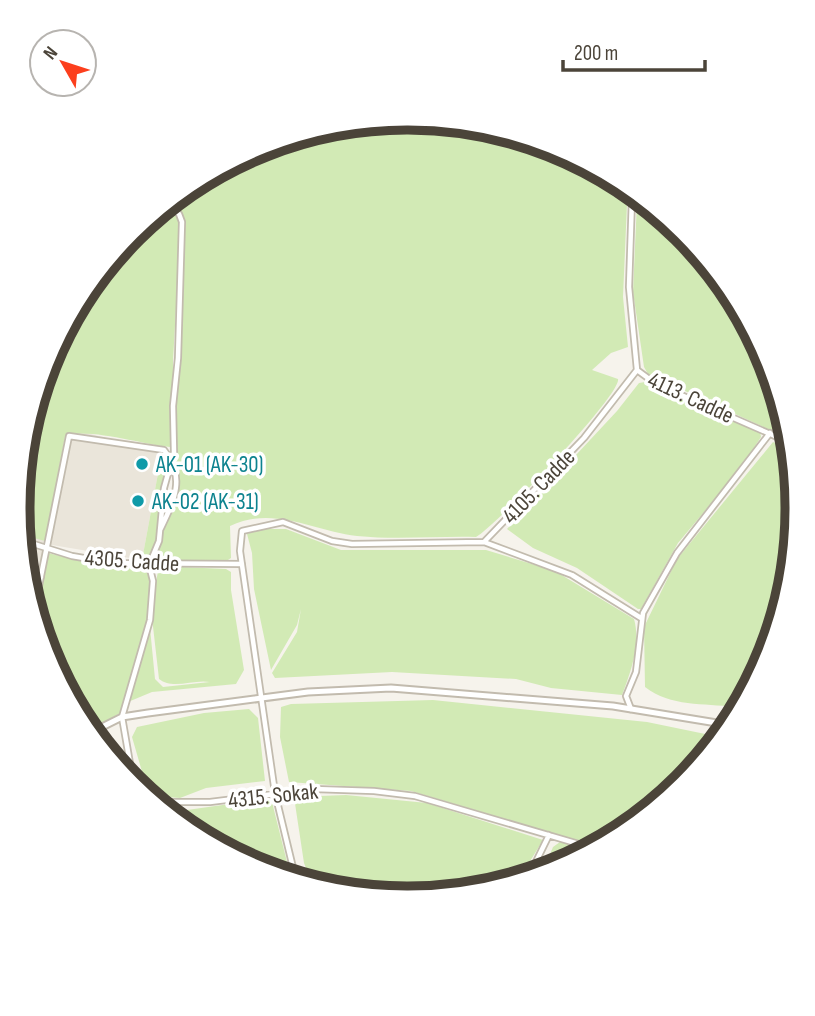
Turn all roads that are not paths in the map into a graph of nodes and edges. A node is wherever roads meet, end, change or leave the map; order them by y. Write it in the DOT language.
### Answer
graph roads {
  1 [pos="632,204"];
  2 [pos="175,211"];
  3 [pos="637,370"];
  4 [pos="770,433"];
  5 [pos="779,437"];
  6 [pos="171,461"];
  7 [pos="159,533"];
  8 [pos="484,542"];
  9 [pos="32,543"];
  10 [pos="46,547"];
  11 [pos="242,564"];
  12 [pos="149,565"];
  13 [pos="36,576"];
  14 [pos="41,577"];
  15 [pos="39,588"];
  16 [pos="641,618"];
  17 [pos="261,699"];
  18 [pos="632,709"];
  19 [pos="122,717"];
  20 [pos="718,723"];
  21 [pos="100,728"];
  22 [pos="130,765"];
  23 [pos="275,793"];
  24 [pos="170,802"];
  25 [pos="549,835"];
  26 [pos="580,844"];
  27 [pos="535,864"];
  28 [pos="293,868"];
  1 -- 3 [label="street"];
  2 -- 6 [label="street"];
  3 -- 4 [label="street, 4113. Cadde"];
  3 -- 8 [label="street, 4105. Cadde"];
  4 -- 5 [label="street, 4113. Cadde"];
  4 -- 16 [label="street"];
  6 -- 7 [label="street"];
  6 -- 7 [label="street"];
  6 -- 10 [label="street"];
  7 -- 12 [label="street"];
  8 -- 11 [label="street, 4105. Cadde"];
  8 -- 16 [label="street"];
  9 -- 10 [label="street, 4305. Cadde"];
  10 -- 12 [label="street, 4305. Cadde"];
  10 -- 14 [label="street"];
  11 -- 12 [label="street, 4305. Cadde"];
  11 -- 17 [label="street"];
  12 -- 19 [label="street, 4315. Sokak"];
  13 -- 14 [label="street"];
  14 -- 15 [label="street"];
  16 -- 18 [label="street"];
  17 -- 18 [label="street"];
  17 -- 19 [label="street"];
  17 -- 23 [label="street"];
  18 -- 20 [label="street"];
  19 -- 21 [label="street"];
  19 -- 22 [label="street, 4315. Sokak"];
  23 -- 24 [label="street, 4315. Sokak"];
  23 -- 25 [label="street, 4315. Sokak"];
  23 -- 28 [label="street"];
  25 -- 26 [label="street, 4315. Sokak"];
  25 -- 27 [label="street"];
}
